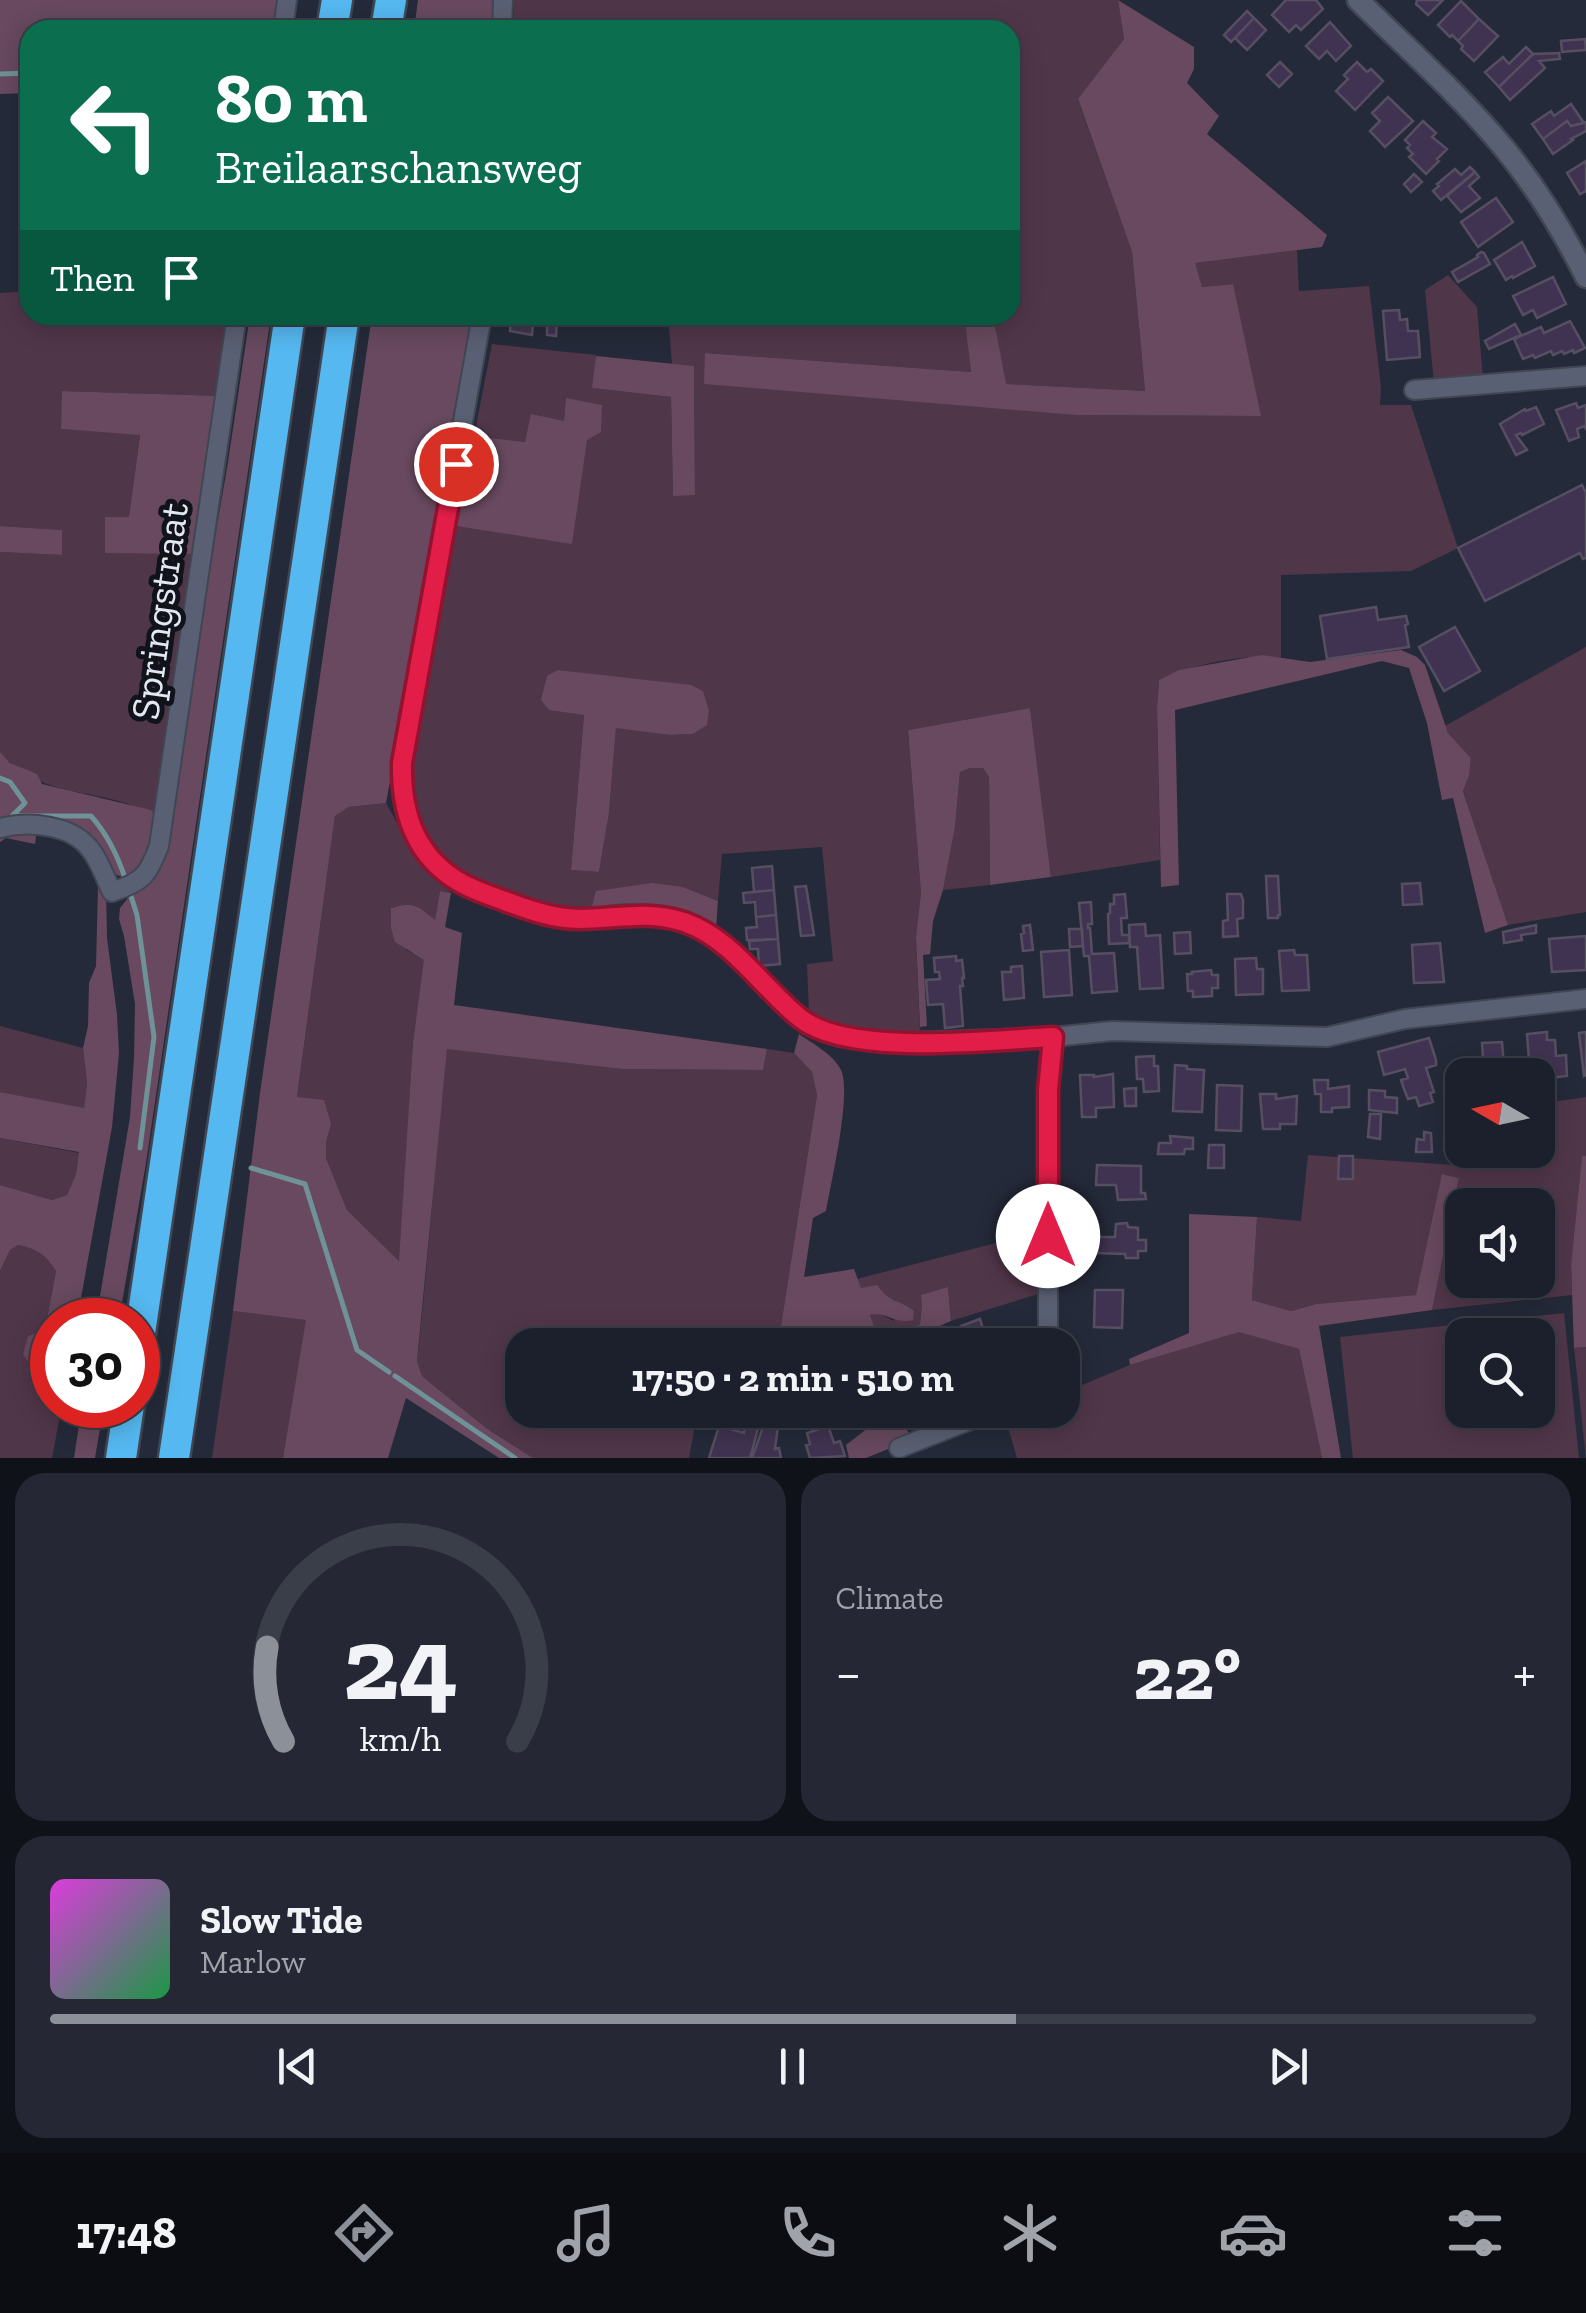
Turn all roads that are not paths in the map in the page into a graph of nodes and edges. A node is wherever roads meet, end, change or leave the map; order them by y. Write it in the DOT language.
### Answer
graph roads {
  1 [pos="1358,0"];
  2 [pos="1586,277"];
  3 [pos="237,325"];
  4 [pos="289,325"];
  5 [pos="343,325"];
  6 [pos="480,325"];
  7 [pos="1586,376"];
  8 [pos="1414,390"];
  9 [pos="0,828"];
  10 [pos="1586,999"];
  11 [pos="1053,1037"];
  12 [pos="145,1298"];
  13 [pos="1048,1328"];
  14 [pos="126,1428"];
  15 [pos="950,1428"];
  16 [pos="899,1448"];
  17 [pos="121,1458"];
  18 [pos="174,1458"];
  1 -- 2 [label="street"];
  3 -- 9 [label="street, Springstraat"];
  4 -- 12 [label="highway"];
  5 -- 18 [label="highway"];
  6 -- 11 [label="street"];
  7 -- 8 [label="street"];
  10 -- 11 [label="street"];
  11 -- 13 [label="street"];
  14 -- 17 [label="highway"];
  15 -- 16 [label="street"];
}
